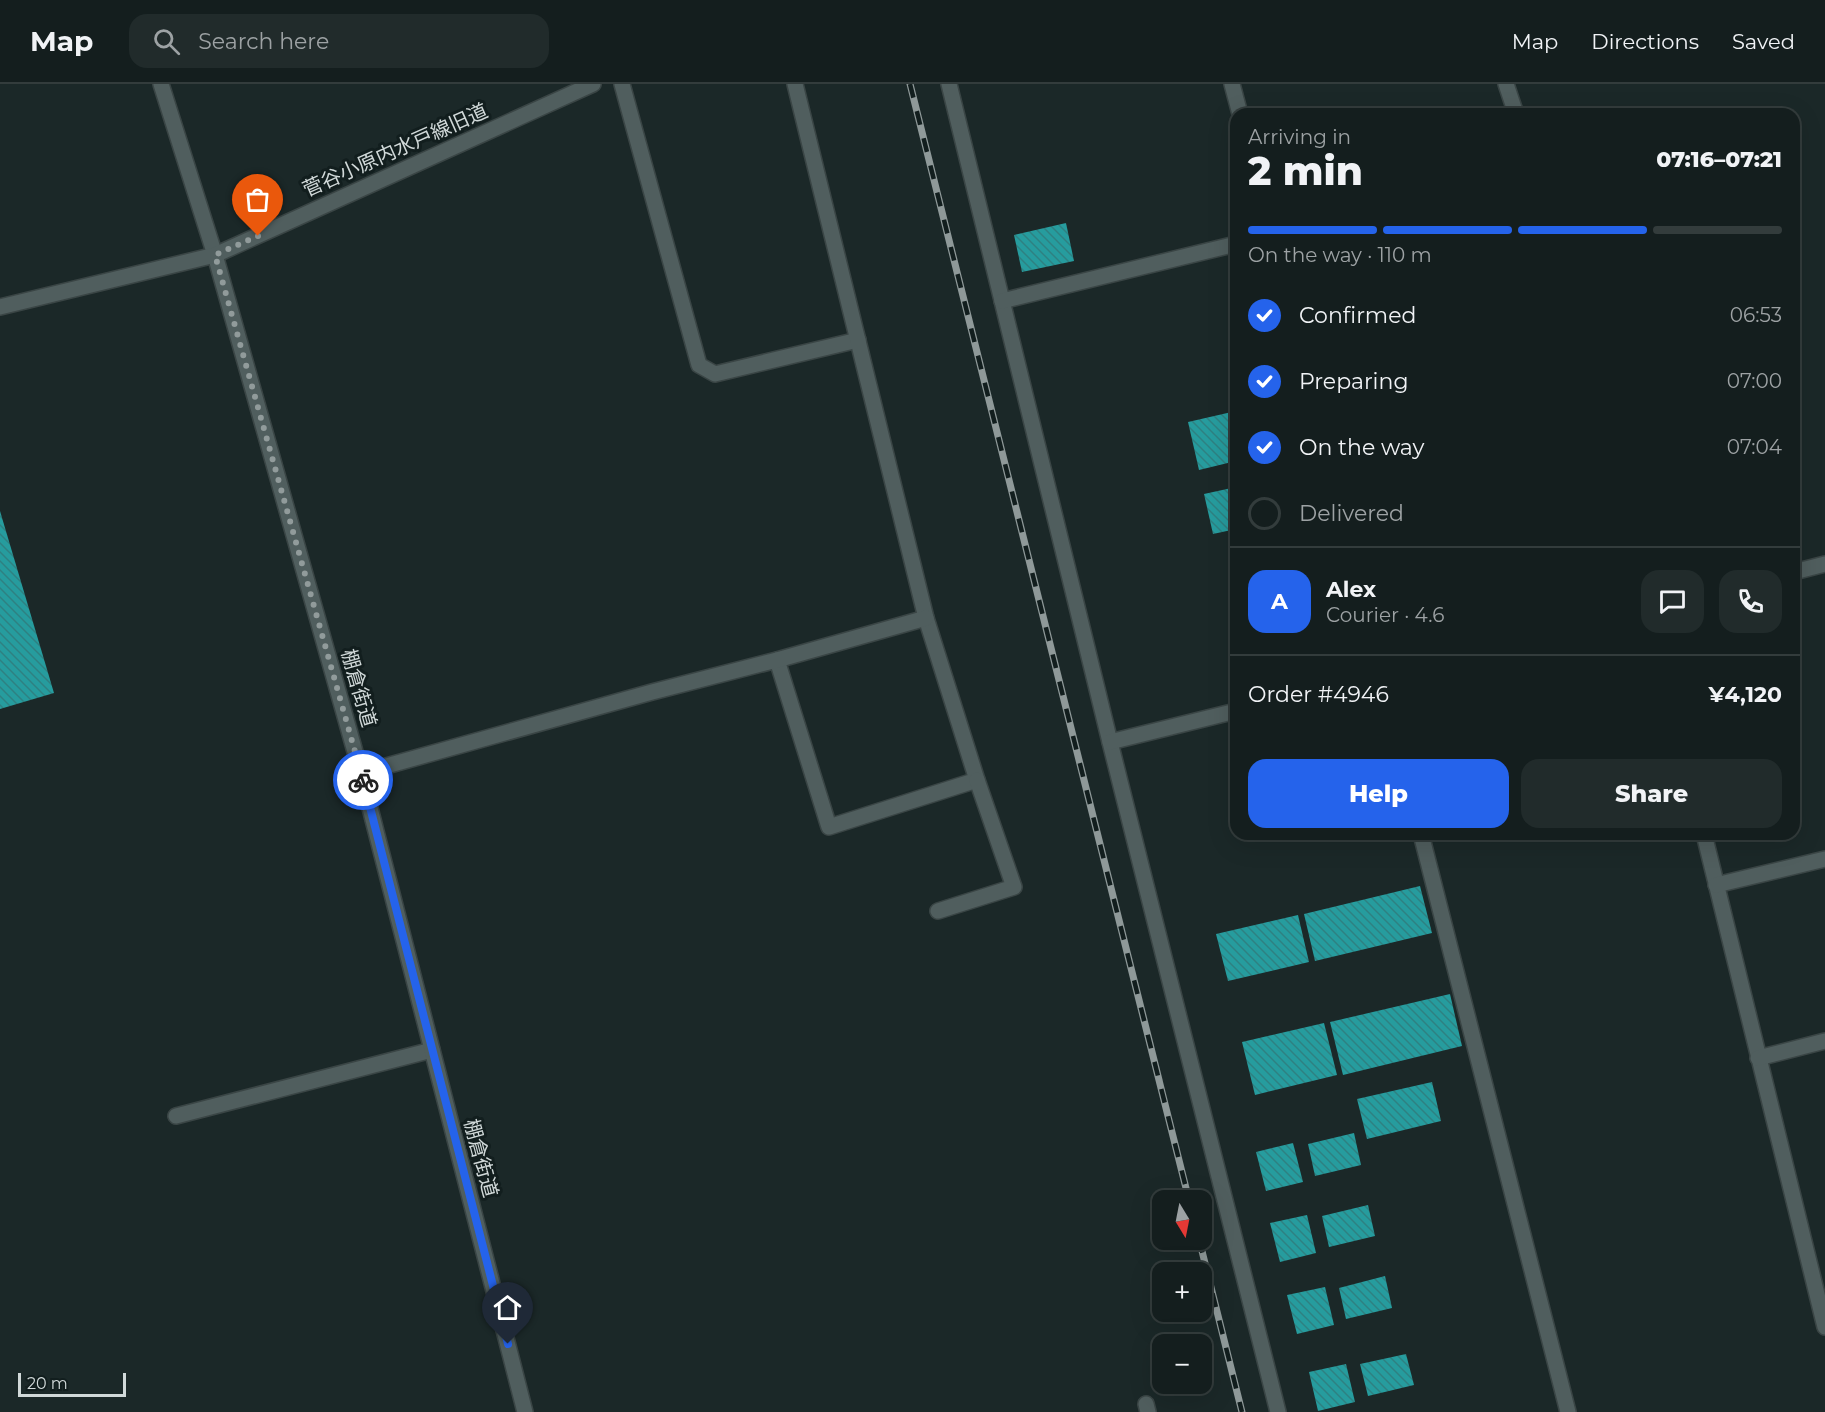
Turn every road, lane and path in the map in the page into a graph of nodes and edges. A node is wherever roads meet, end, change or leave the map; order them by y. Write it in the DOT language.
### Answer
graph roads {
  1 [pos="161,84"];
  2 [pos="593,84"];
  3 [pos="622,84"];
  4 [pos="795,84"];
  5 [pos="949,84"];
  6 [pos="1232,84"];
  7 [pos="1506,84"];
  8 [pos="1238,108"];
  9 [pos="1514,108"];
  10 [pos="1230,245"];
  11 [pos="215,255"];
  12 [pos="1002,301"];
  13 [pos="0,307"];
  14 [pos="858,340"];
  15 [pos="1825,564"];
  16 [pos="1800,570"];
  17 [pos="926,618"];
  18 [pos="777,660"];
  19 [pos="1230,712"];
  20 [pos="1110,742"];
  21 [pos="361,773"];
  22 [pos="977,780"];
  23 [pos="1423,840"];
  24 [pos="1705,840"];
  25 [pos="1825,859"];
  26 [pos="1716,885"];
  27 [pos="938,911"];
  28 [pos="1825,1041"];
  29 [pos="432,1050"];
  30 [pos="1758,1058"];
  31 [pos="176,1116"];
  32 [pos="1825,1327"];
  33 [pos="525,1412"];
  34 [pos="1278,1412"];
  35 [pos="1568,1412"];
  1 -- 11 [label="street, 棚倉街道"];
  2 -- 11 [label="street, 菅谷小原内水戸線旧道"];
  3 -- 14 [label="street"];
  4 -- 14 [label="street"];
  5 -- 12 [label="street"];
  6 -- 8 [label="street"];
  7 -- 9 [label="street"];
  10 -- 12 [label="street"];
  11 -- 13 [label="street, 菅谷小原内水戸線旧道"];
  11 -- 21 [label="street, 棚倉街道"];
  12 -- 20 [label="street"];
  14 -- 17 [label="street"];
  15 -- 16 [label="street"];
  17 -- 18 [label="street"];
  17 -- 22 [label="street"];
  18 -- 21 [label="street"];
  18 -- 22 [label="street"];
  19 -- 20 [label="street"];
  20 -- 34 [label="street"];
  21 -- 29 [label="street, 棚倉街道"];
  22 -- 27 [label="street"];
  23 -- 35 [label="street"];
  24 -- 26 [label="street"];
  25 -- 26 [label="street"];
  26 -- 30 [label="street"];
  28 -- 30 [label="street"];
  29 -- 31 [label="street"];
  29 -- 33 [label="street, 棚倉街道"];
  30 -- 32 [label="street"];
}
